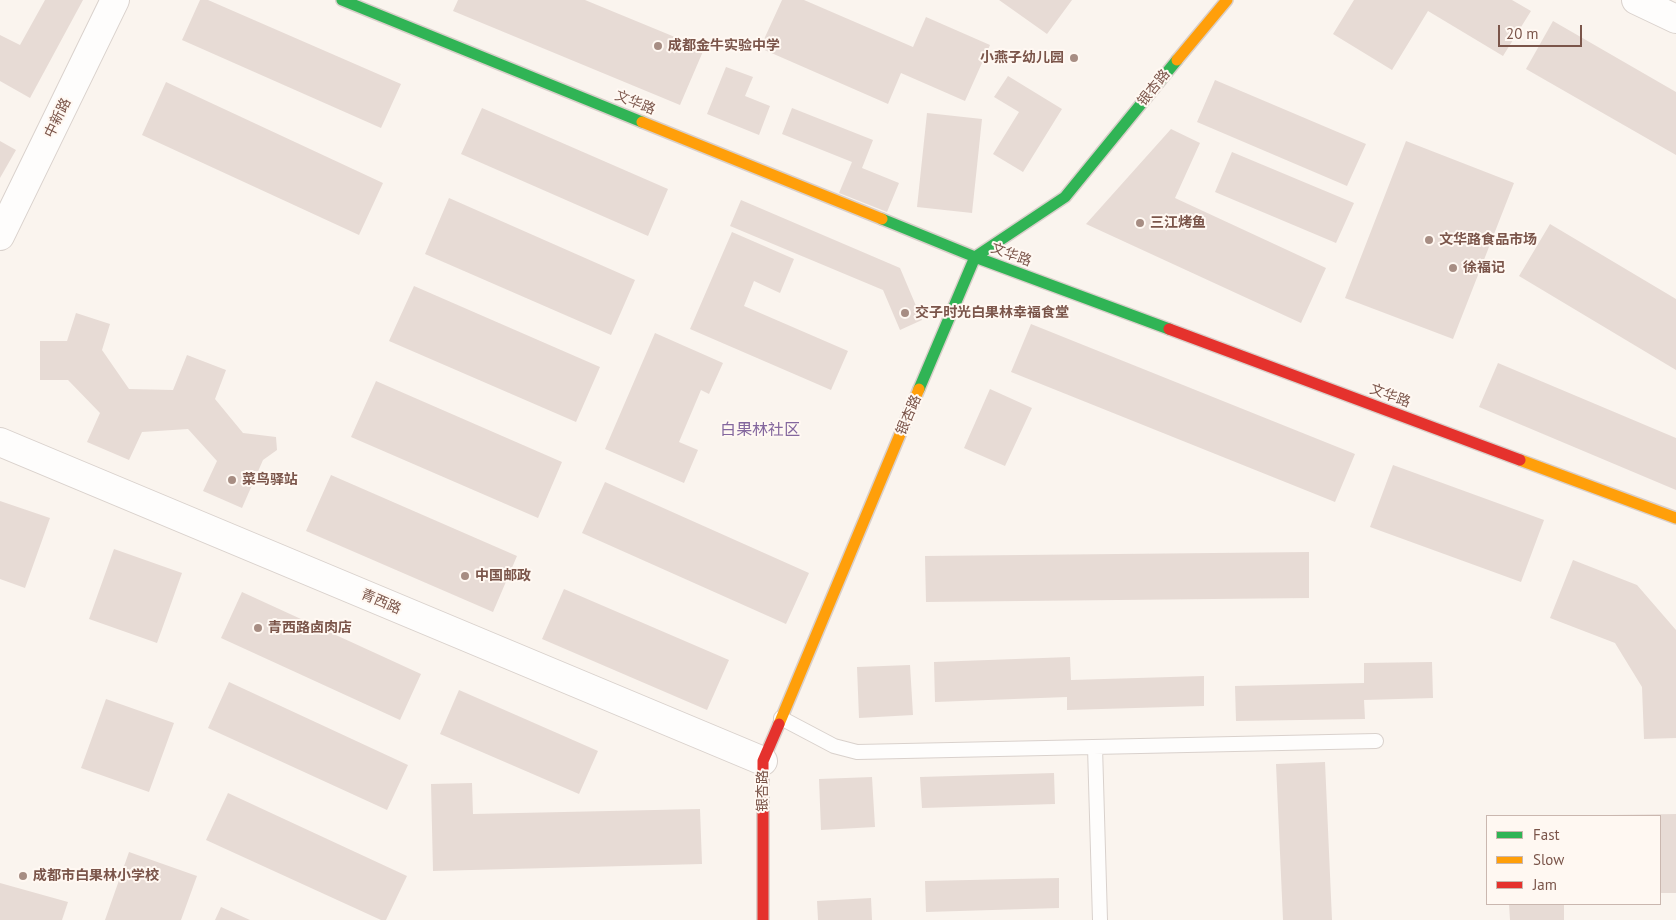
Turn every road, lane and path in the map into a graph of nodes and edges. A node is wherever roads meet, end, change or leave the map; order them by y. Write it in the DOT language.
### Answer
graph roads {
  1 [pos="115,0"];
  2 [pos="342,0"];
  3 [pos="1227,0"];
  4 [pos="1636,0"];
  5 [pos="1676,19"];
  6 [pos="0,236"];
  7 [pos="975,257"];
  8 [pos="0,442"];
  9 [pos="1676,518"];
  10 [pos="781,718"];
  11 [pos="1376,741"];
  12 [pos="1095,747"];
  13 [pos="763,761"];
  14 [pos="763,920"];
  15 [pos="1100,920"];
  1 -- 6 [label="street, 中新路"];
  2 -- 7 [label="street, 文华路"];
  3 -- 7 [label="street, 银杏路"];
  4 -- 5 [label="street"];
  7 -- 9 [label="street, 文华路"];
  7 -- 10 [label="street, 银杏路"];
  8 -- 13 [label="street, 青西路"];
  10 -- 12 [label="lane"];
  10 -- 13 [label="street, 银杏路"];
  11 -- 12 [label="lane"];
  12 -- 15 [label="lane"];
  13 -- 14 [label="street, 银杏路"];
}
